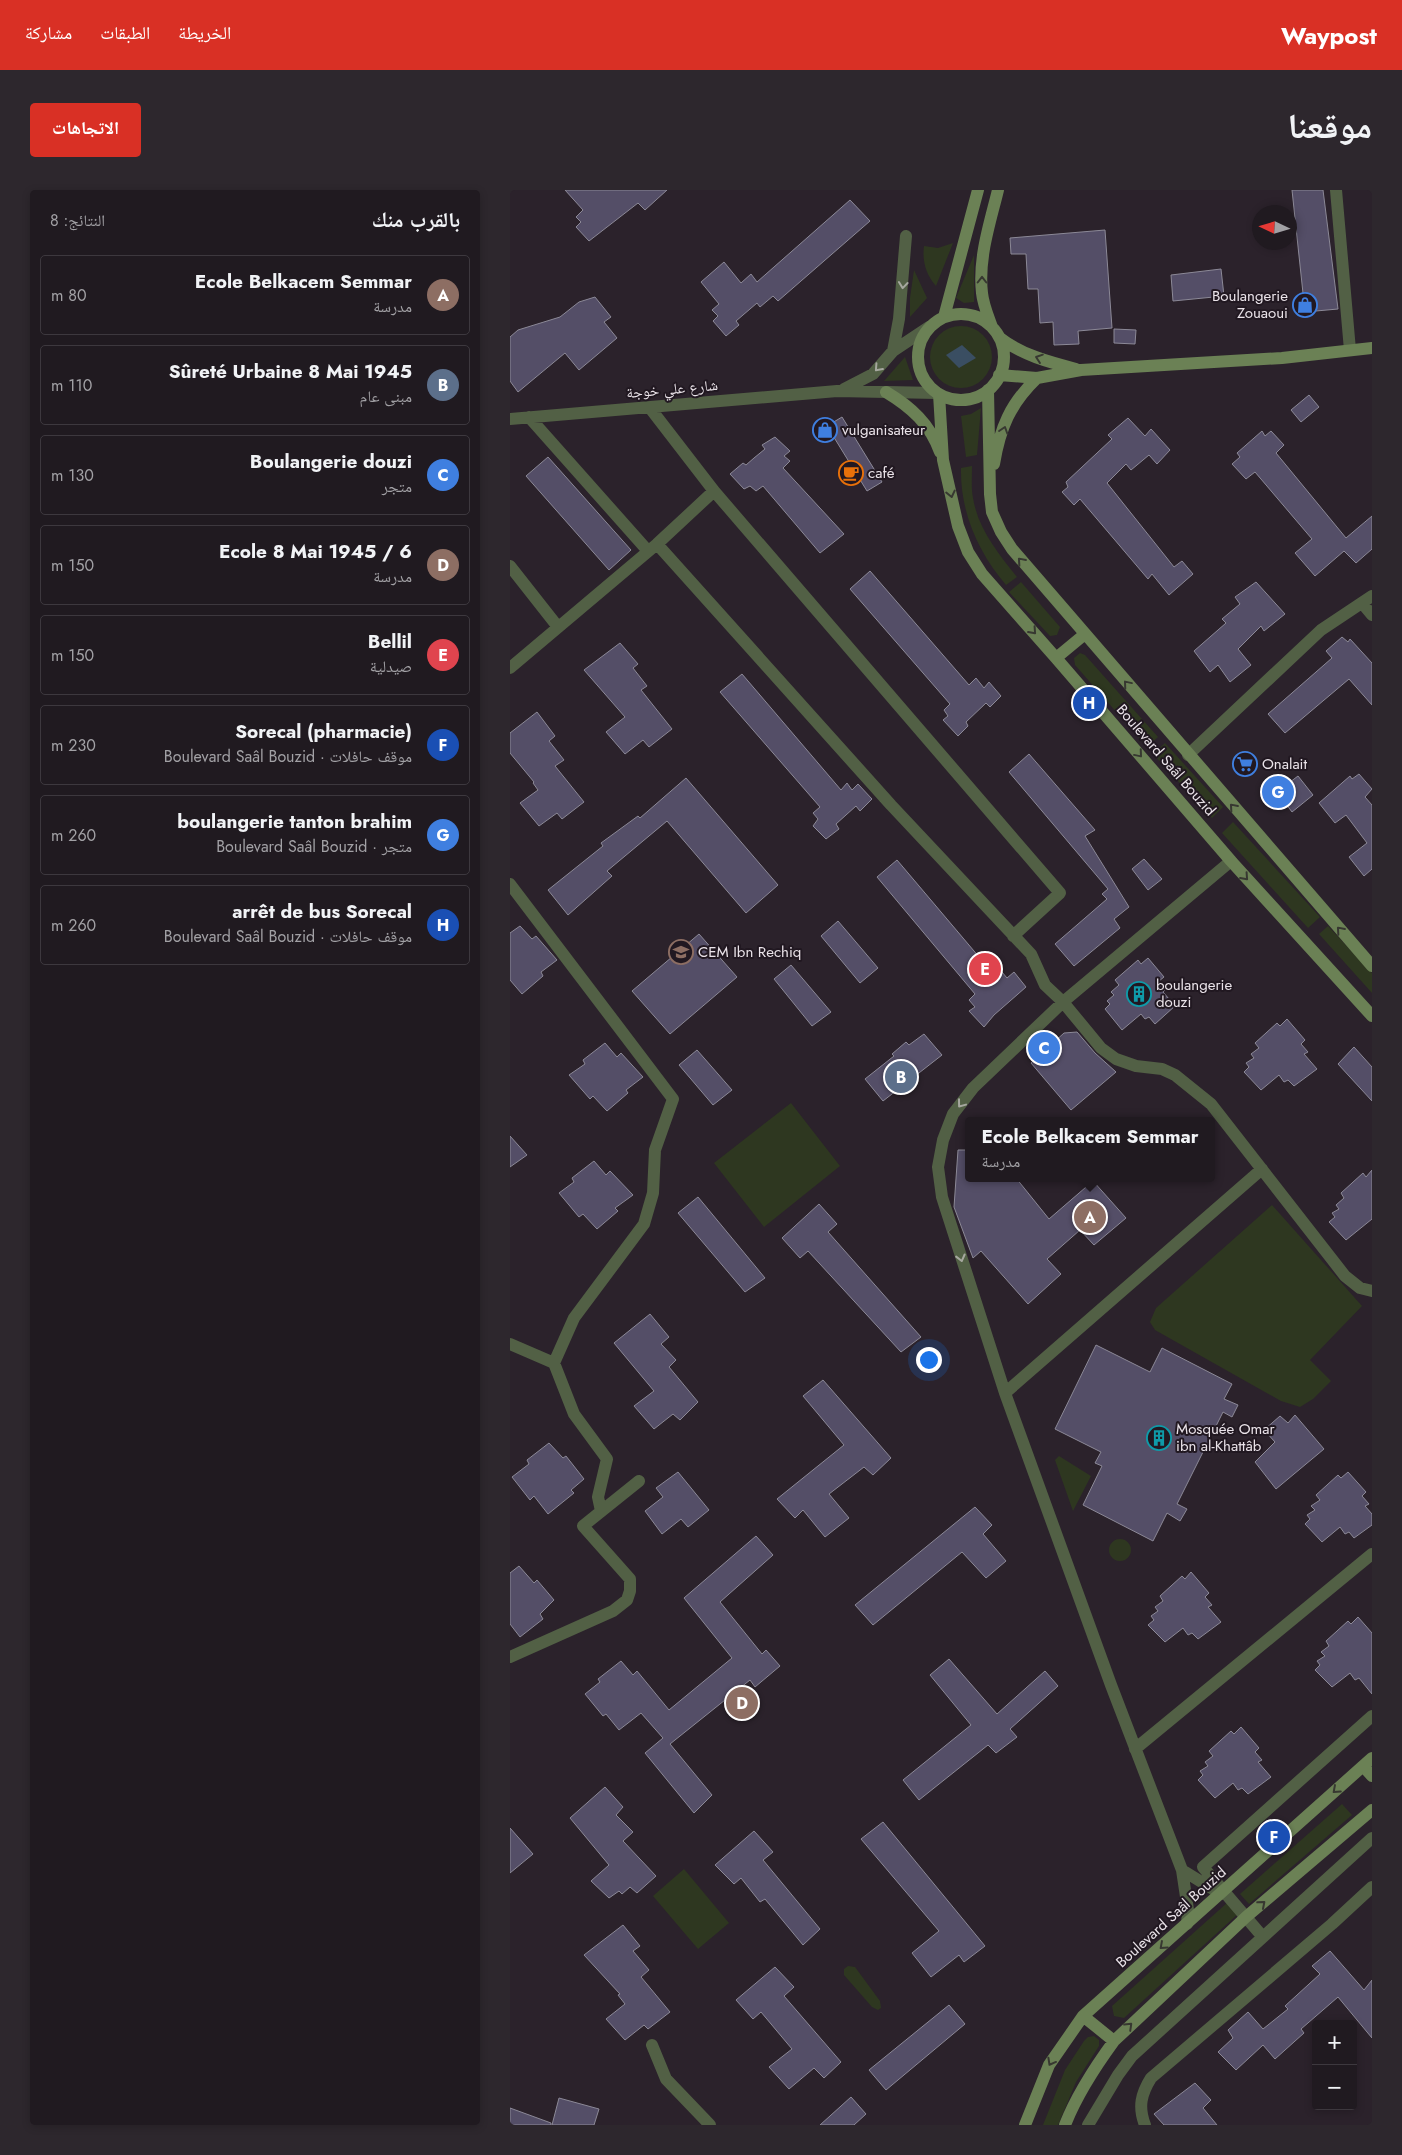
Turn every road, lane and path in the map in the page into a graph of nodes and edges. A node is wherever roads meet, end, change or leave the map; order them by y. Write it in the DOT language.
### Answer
graph roads {
  1 [pos="978,190"];
  2 [pos="998,190"];
  3 [pos="1336,190"];
  4 [pos="906,236"];
  5 [pos="944,317"];
  6 [pos="929,327"];
  7 [pos="992,327"];
  8 [pos="1000,338"];
  9 [pos="1372,348"];
  10 [pos="1350,350"];
  11 [pos="893,351"];
  12 [pos="1080,370"];
  13 [pos="999,375"];
  14 [pos="1037,378"];
  15 [pos="988,390"];
  16 [pos="837,391"];
  17 [pos="886,392"];
  18 [pos="938,394"];
  19 [pos="650,408"];
  20 [pos="529,417"];
  21 [pos="510,418"];
  22 [pos="943,460"];
  23 [pos="714,491"];
  24 [pos="990,494"];
  25 [pos="652,547"];
  26 [pos="510,566"];
  27 [pos="1367,600"];
  28 [pos="1372,615"];
  29 [pos="558,627"];
  30 [pos="1085,634"];
  31 [pos="1056,658"];
  32 [pos="510,668"];
  33 [pos="1188,755"];
  34 [pos="1231,861"];
  35 [pos="510,884"];
  36 [pos="1013,936"];
  37 [pos="1372,966"];
  38 [pos="1063,1002"];
  39 [pos="1372,1016"];
  40 [pos="1262,1169"];
  41 [pos="1372,1291"];
  42 [pos="510,1344"];
  43 [pos="554,1363"];
  44 [pos="1005,1393"];
  45 [pos="640,1481"];
  46 [pos="601,1511"];
  47 [pos="1372,1554"];
  48 [pos="510,1657"];
  49 [pos="1372,1716"];
  50 [pos="1135,1749"];
  51 [pos="1368,1762"];
  52 [pos="1372,1776"];
  53 [pos="1372,1810"];
  54 [pos="1372,1838"];
  55 [pos="1182,1870"];
  56 [pos="1372,1887"];
  57 [pos="1222,1893"];
  58 [pos="1246,1917"];
  59 [pos="1187,1924"];
  60 [pos="1262,1936"];
  61 [pos="1083,2016"];
  62 [pos="1114,2040"];
  63 [pos="652,2045"];
  64 [pos="710,2125"];
  65 [pos="1025,2125"];
  66 [pos="1065,2125"];
  67 [pos="1088,2125"];
  68 [pos="1145,2125"];
  1 -- 5 [label="main road"];
  7 -- 2 [label="main road, one-way"];
  3 -- 10 [label="street"];
  4 -- 11 [label="street, one-way"];
  5 -- 6 [label="main road"];
  5 -- 7 [label="main road"];
  6 -- 11 [label="street"];
  6 -- 18 [label="main road"];
  7 -- 8 [label="main road"];
  12 -- 8 [label="main road, one-way"];
  8 -- 13 [label="main road"];
  9 -- 10 [label="main road"];
  10 -- 12 [label="main road"];
  11 -- 16 [label="street, one-way"];
  12 -- 14 [label="main road"];
  13 -- 14 [label="main road"];
  13 -- 15 [label="main road"];
  24 -- 14 [label="main road, one-way"];
  15 -- 18 [label="main road"];
  15 -- 24 [label="main road, Boulevard Saâl Bouzid"];
  16 -- 17 [label="street"];
  16 -- 19 [label="street, شارع علي خوجة"];
  17 -- 18 [label="street"];
  17 -- 22 [label="main road"];
  18 -- 22 [label="main road, Boulevard Saâl Bouzid"];
  19 -- 20 [label="street, شارع علي خوجة"];
  19 -- 23 [label="street"];
  20 -- 21 [label="street, شارع علي خوجة"];
  20 -- 25 [label="street"];
  22 -- 31 [label="main road, Boulevard Saâl Bouzid, one-way"];
  23 -- 25 [label="street"];
  23 -- 36 [label="street"];
  30 -- 24 [label="main road, Boulevard Saâl Bouzid, one-way"];
  25 -- 29 [label="street"];
  25 -- 36 [label="street"];
  26 -- 29 [label="street"];
  27 -- 28 [label="street"];
  27 -- 33 [label="street"];
  29 -- 32 [label="street"];
  30 -- 31 [label="main road"];
  33 -- 30 [label="main road, Boulevard Saâl Bouzid, one-way"];
  31 -- 34 [label="main road, Boulevard Saâl Bouzid, one-way"];
  37 -- 33 [label="main road, Boulevard Saâl Bouzid, one-way"];
  34 -- 38 [label="street"];
  34 -- 39 [label="main road, Boulevard Saâl Bouzid, one-way"];
  35 -- 43 [label="street"];
  36 -- 38 [label="street"];
  38 -- 40 [label="street"];
  38 -- 44 [label="street, one-way"];
  40 -- 41 [label="street"];
  40 -- 44 [label="street"];
  42 -- 43 [label="street"];
  43 -- 46 [label="street"];
  44 -- 50 [label="street"];
  45 -- 46 [label="street"];
  46 -- 48 [label="street"];
  47 -- 50 [label="street"];
  49 -- 57 [label="street"];
  50 -- 55 [label="street"];
  51 -- 52 [label="main road"];
  51 -- 57 [label="main road, Boulevard Saâl Bouzid, one-way"];
  58 -- 53 [label="main road, one-way"];
  54 -- 60 [label="street"];
  55 -- 57 [label="street"];
  55 -- 59 [label="street"];
  56 -- 68 [label="street"];
  57 -- 58 [label="street"];
  57 -- 59 [label="main road, Boulevard Saâl Bouzid"];
  58 -- 60 [label="street"];
  62 -- 58 [label="main road, one-way"];
  59 -- 61 [label="main road, Boulevard Saâl Bouzid, one-way"];
  60 -- 67 [label="street"];
  61 -- 62 [label="main road"];
  61 -- 65 [label="main road, Boulevard Saâl Bouzid, one-way"];
  62 -- 66 [label="main road"];
  63 -- 64 [label="street"];
}
